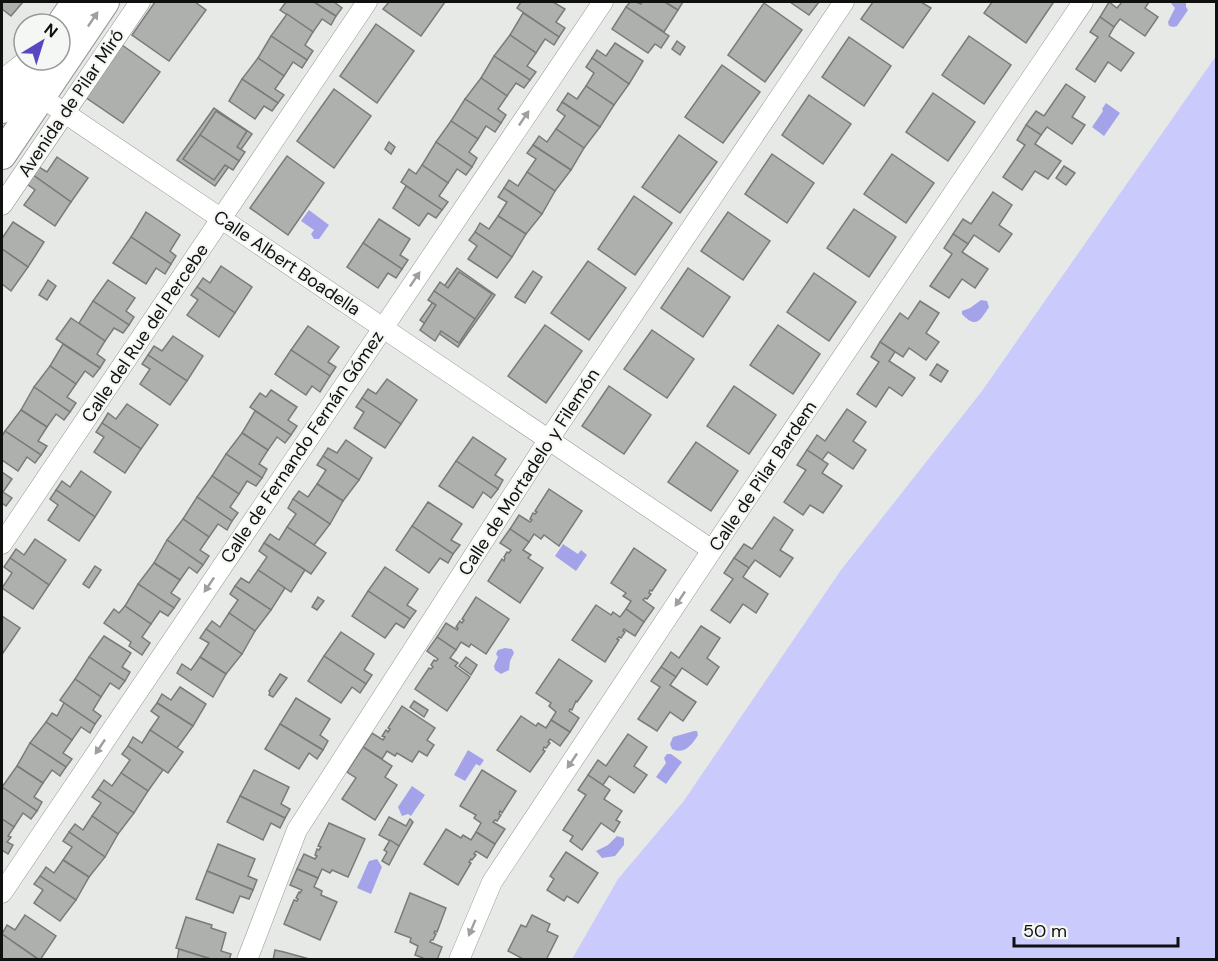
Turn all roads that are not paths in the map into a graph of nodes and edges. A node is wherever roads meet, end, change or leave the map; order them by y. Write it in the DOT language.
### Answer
graph roads {
  1 [pos="105,2"];
  2 [pos="140,2"];
  3 [pos="367,2"];
  4 [pos="603,2"];
  5 [pos="844,2"];
  6 [pos="1083,2"];
  7 [pos="28,72"];
  8 [pos="41,97"];
  9 [pos="2,109"];
  10 [pos="64,113"];
  11 [pos="2,155"];
  12 [pos="2,205"];
  13 [pos="223,218"];
  14 [pos="383,328"];
  15 [pos="549,440"];
  16 [pos="2,544"];
  17 [pos="712,550"];
  18 [pos="2,893"];
  19 [pos="248,960"];
  20 [pos="459,960"];
  8 -- 1 [label="street, Avenida de Pilar Miró, one-way"];
  2 -- 10 [label="street, Avenida de Pilar Miró"];
  3 -- 13 [label="street, Calle del Rue del Percebe"];
  14 -- 4 [label="street, Calle de Fernando Fernán Gómez, one-way"];
  5 -- 15 [label="street, Calle de Mortadelo y Filemón"];
  6 -- 17 [label="street, Calle de Pilar Bardem"];
  7 -- 9 [label="street"];
  8 -- 10 [label="street, Calle Albert Boadella"];
  8 -- 11 [label="street, Avenida de Pilar Miró"];
  10 -- 12 [label="street, Avenida de Pilar Miró"];
  10 -- 13 [label="street, Calle Albert Boadella"];
  13 -- 14 [label="street, Calle Albert Boadella"];
  13 -- 16 [label="street, Calle del Rue del Percebe"];
  14 -- 15 [label="street, Calle Albert Boadella"];
  14 -- 18 [label="street, Calle de Fernando Fernán Gómez, one-way"];
  15 -- 17 [label="street, Calle Albert Boadella"];
  15 -- 19 [label="street, Calle de Mortadelo y Filemón"];
  17 -- 20 [label="street, Calle de Pilar Bardem, one-way"];
}
